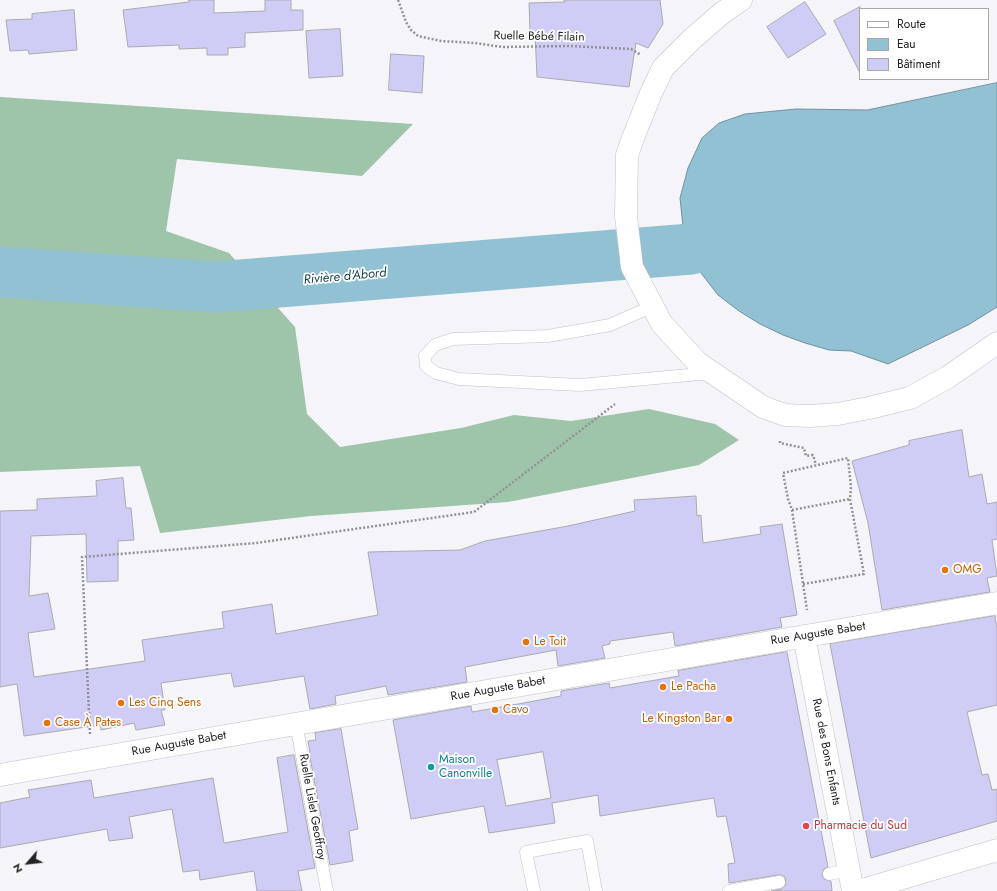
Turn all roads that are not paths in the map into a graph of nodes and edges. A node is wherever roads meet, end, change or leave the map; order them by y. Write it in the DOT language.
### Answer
graph roads {
  1 [pos="742,0"];
  2 [pos="653,306"];
  3 [pos="997,343"];
  4 [pos="712,373"];
  5 [pos="997,603"];
  6 [pos="806,626"];
  7 [pos="296,723"];
  8 [pos="0,775"];
  9 [pos="997,850"];
  10 [pos="844,878"];
  11 [pos="779,882"];
  12 [pos="327,891"];
  13 [pos="534,891"];
  14 [pos="596,891"];
  15 [pos="729,891"];
  16 [pos="859,891"];
  1 -- 2 [label="street"];
  2 -- 4 [label="street"];
  2 -- 4 [label="lane"];
  3 -- 4 [label="street"];
  5 -- 6 [label="street, Rue Auguste Babet"];
  6 -- 7 [label="street, Rue Auguste Babet"];
  6 -- 10 [label="street, Rue des Bons Enfants"];
  7 -- 8 [label="street, Rue Auguste Babet"];
  7 -- 12 [label="lane, Ruelle Lislet Geoffroy"];
  9 -- 16 [label="street"];
  11 -- 15 [label="lane"];
  13 -- 14 [label="lane"];
}
